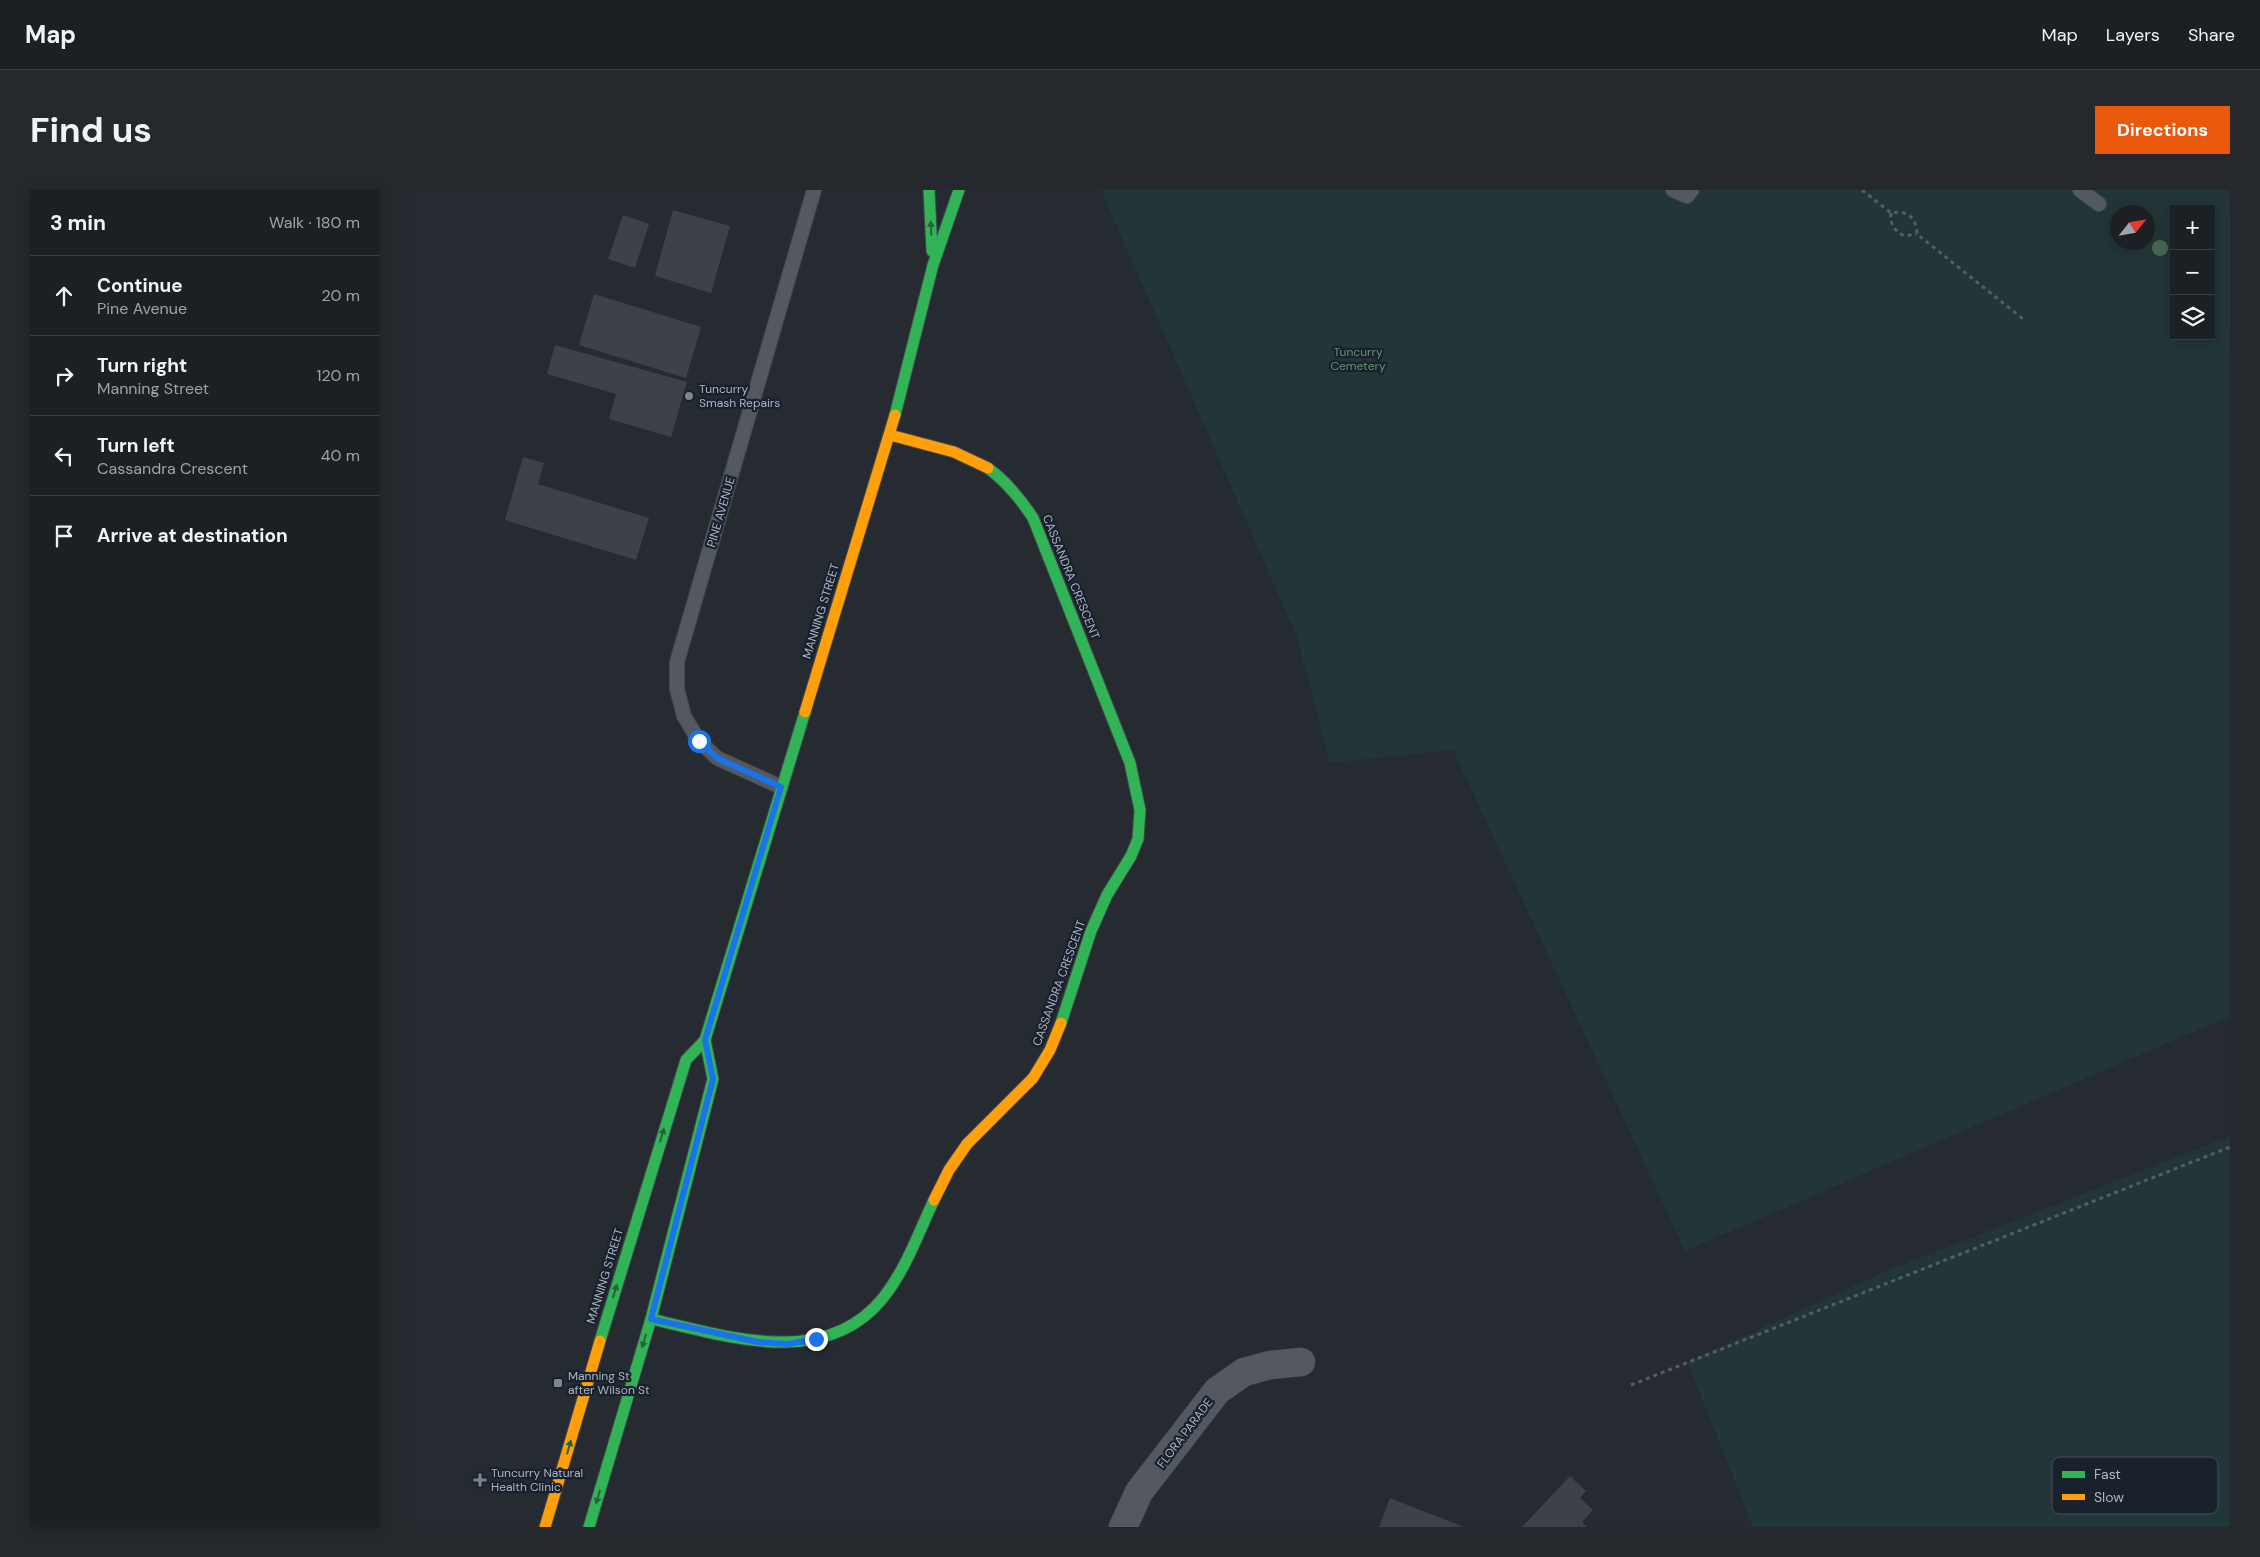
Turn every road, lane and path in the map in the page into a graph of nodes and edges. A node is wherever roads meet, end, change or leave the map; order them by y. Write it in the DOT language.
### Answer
graph roads {
  1 [pos="814,190"];
  2 [pos="929,190"];
  3 [pos="959,190"];
  4 [pos="1673,190"];
  5 [pos="1692,190"];
  6 [pos="1862,190"];
  7 [pos="2080,190"];
  8 [pos="2099,204"];
  9 [pos="1891,213"];
  10 [pos="1917,234"];
  11 [pos="933,265"];
  12 [pos="2023,319"];
  13 [pos="890,436"];
  14 [pos="781,787"];
  15 [pos="705,1040"];
  16 [pos="2230,1147"];
  17 [pos="651,1319"];
  18 [pos="1301,1362"];
  19 [pos="1631,1385"];
  20 [pos="546,1527"];
  21 [pos="589,1527"];
  22 [pos="1123,1527"];
  1 -- 14 [label="lane, PINE AVENUE"];
  11 -- 2 [label="main road, one-way"];
  3 -- 11 [label="main road, MANNING STREET"];
  4 -- 5 [label="lane"];
  6 -- 9 [label="path"];
  7 -- 8 [label="lane"];
  9 -- 10 [label="path"];
  9 -- 10 [label="path"];
  10 -- 12 [label="path"];
  11 -- 13 [label="main road, MANNING STREET"];
  13 -- 14 [label="main road, MANNING STREET"];
  13 -- 17 [label="main road, CASSANDRA CRESCENT"];
  14 -- 15 [label="main road, MANNING STREET"];
  15 -- 17 [label="main road, MANNING STREET"];
  20 -- 15 [label="main road, MANNING STREET, one-way"];
  16 -- 19 [label="path"];
  17 -- 21 [label="main road, MANNING STREET, one-way"];
  18 -- 22 [label="street, FLORA PARADE"];
}
